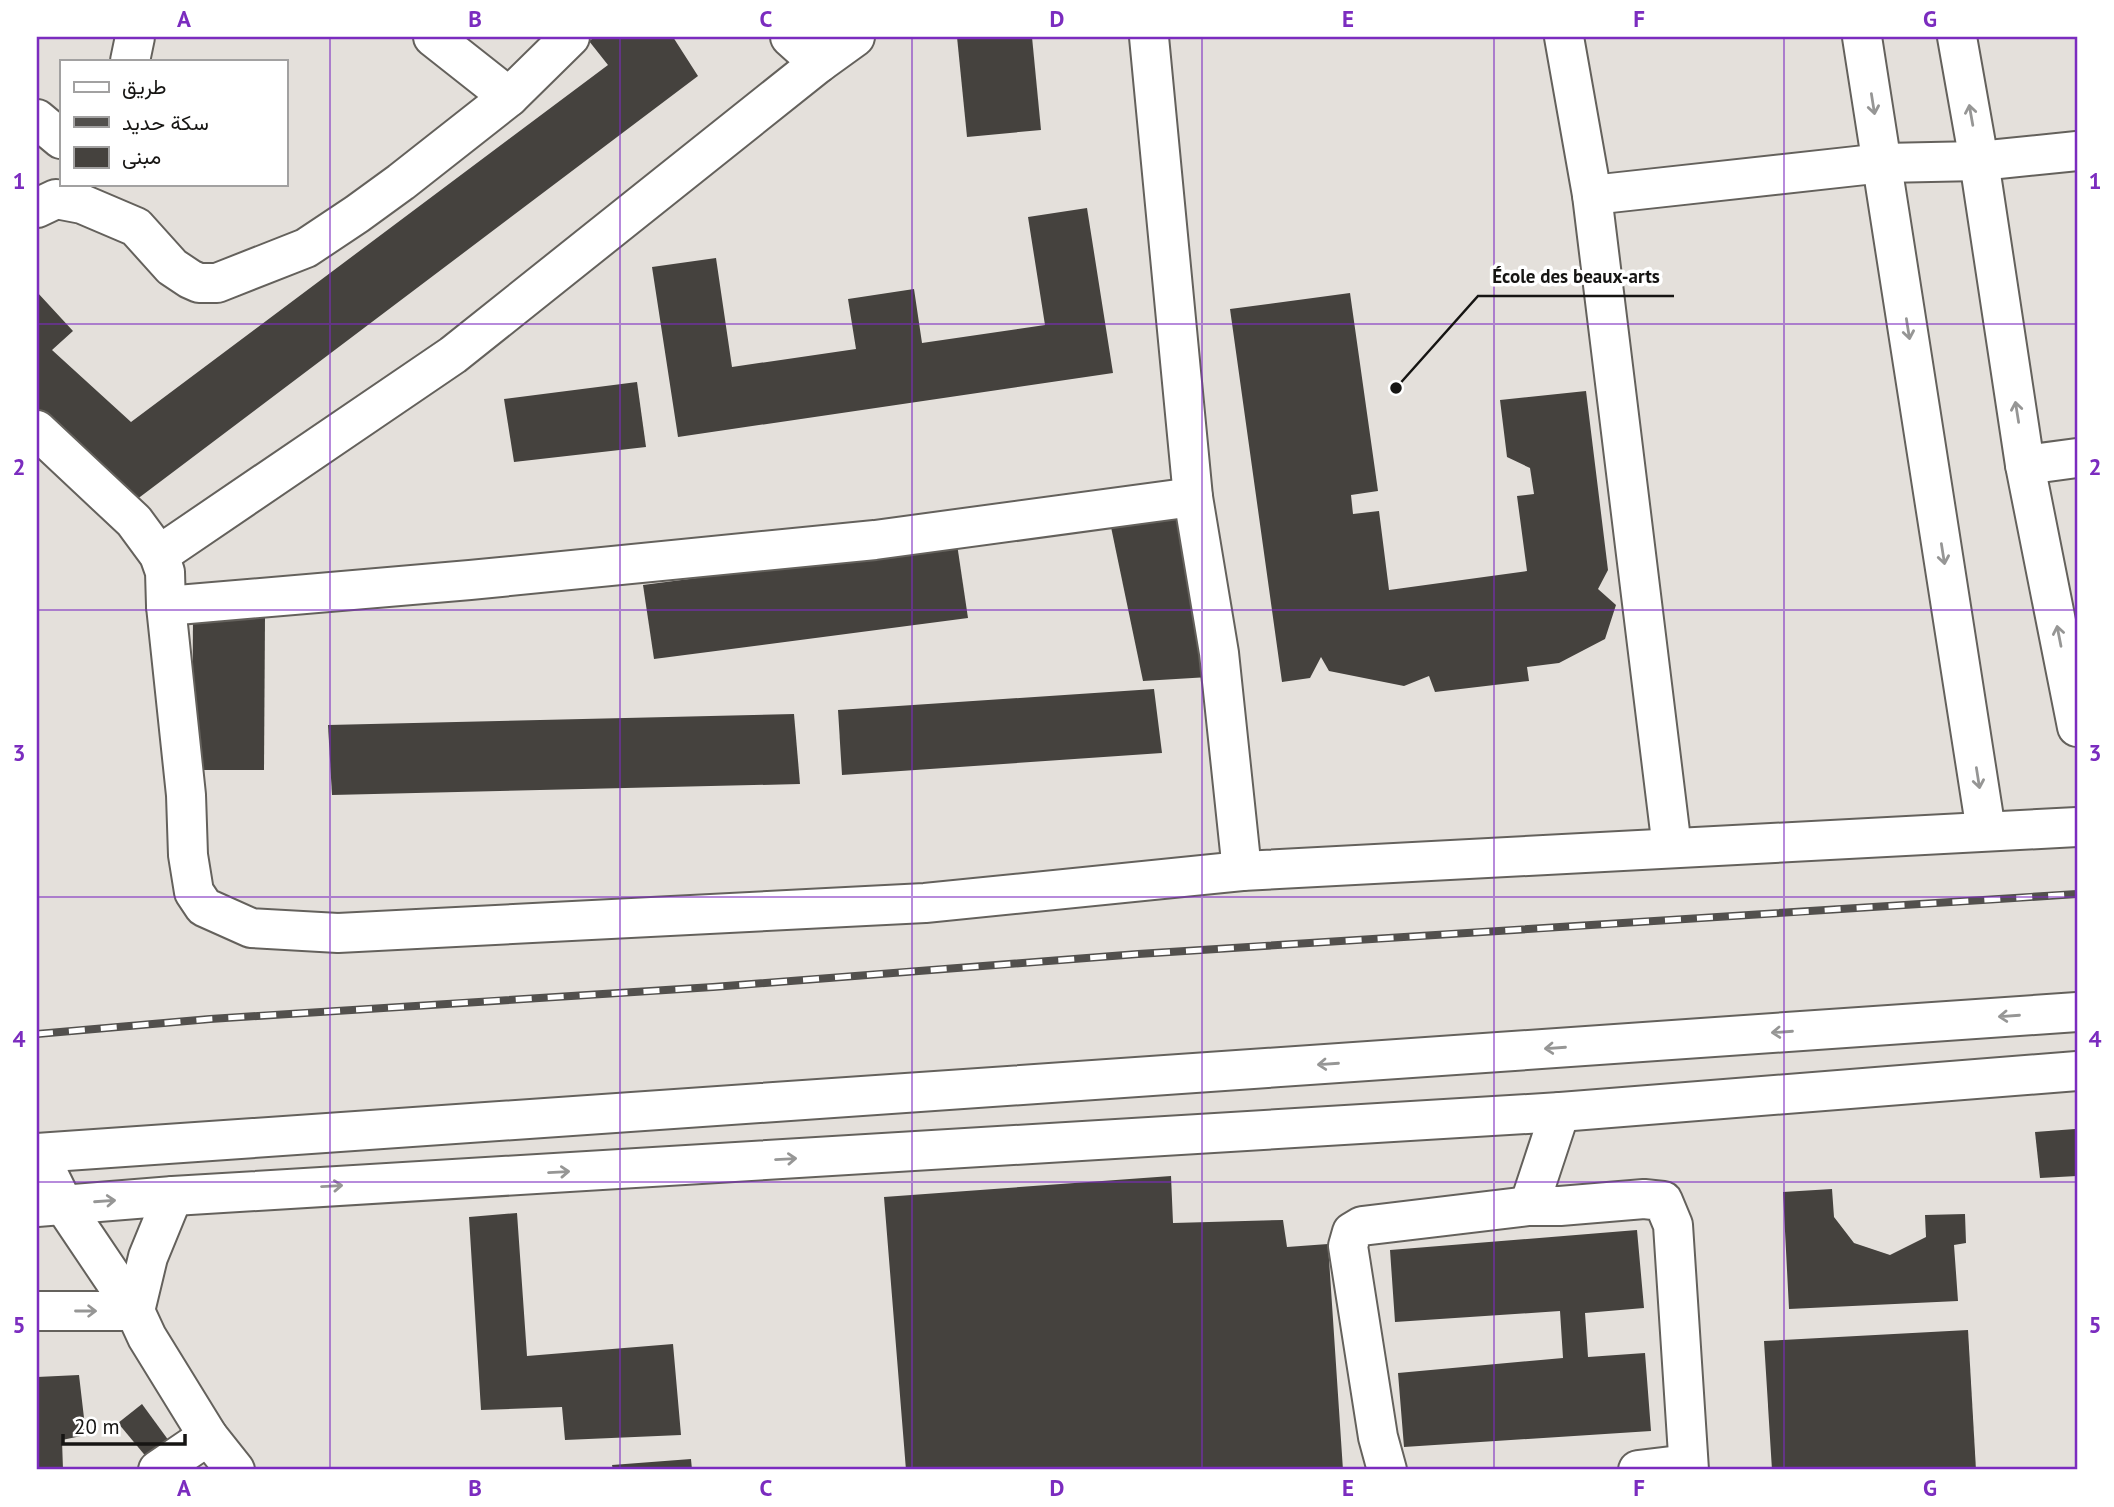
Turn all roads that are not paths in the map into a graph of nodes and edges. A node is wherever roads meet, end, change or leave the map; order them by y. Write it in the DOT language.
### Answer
graph roads {
  1 [pos="135,37"];
  2 [pos="433,37"];
  3 [pos="570,37"];
  4 [pos="790,37"];
  5 [pos="855,37"];
  6 [pos="1149,37"];
  7 [pos="1564,37"];
  8 [pos="1862,37"];
  9 [pos="1957,37"];
  10 [pos="130,60"];
  11 [pos="819,63"];
  12 [pos="509,97"];
  13 [pos="37,119"];
  14 [pos="60,138"];
  15 [pos="2077,151"];
  16 [pos="1979,161"];
  17 [pos="1883,163"];
  18 [pos="1592,195"];
  19 [pos="51,197"];
  20 [pos="37,430"];
  21 [pos="2077,458"];
  22 [pos="2025,465"];
  23 [pos="1193,497"];
  24 [pos="159,555"];
  25 [pos="166,606"];
  26 [pos="2077,727"];
  27 [pos="2077,827"];
  28 [pos="1986,831"];
  29 [pos="1672,848"];
  30 [pos="1242,871"];
  31 [pos="2077,1012"];
  32 [pos="2077,1071"];
  33 [pos="1560,1112"];
  34 [pos="37,1153"];
  35 [pos="173,1196"];
  36 [pos="50,1205"];
  37 [pos="1529,1206"];
  38 [pos="37,1311"];
  39 [pos="135,1311"];
  40 [pos="208,1436"];
  41 [pos="1689,1467"];
  42 [pos="158,1470"];
  43 [pos="234,1470"];
  44 [pos="1387,1470"];
  45 [pos="1638,1470"];
  1 -- 10 [label="street"];
  2 -- 12 [label="street"];
  3 -- 12 [label="street"];
  4 -- 11 [label="street"];
  5 -- 11 [label="street"];
  6 -- 23 [label="street"];
  7 -- 18 [label="street"];
  8 -- 17 [label="street, one-way"];
  16 -- 9 [label="street, one-way"];
  11 -- 24 [label="street"];
  12 -- 19 [label="street"];
  13 -- 14 [label="street"];
  15 -- 16 [label="street"];
  16 -- 17 [label="street"];
  22 -- 16 [label="street, one-way"];
  17 -- 18 [label="street"];
  17 -- 28 [label="street, one-way"];
  18 -- 29 [label="street"];
  20 -- 24 [label="street"];
  21 -- 22 [label="street"];
  26 -- 22 [label="street, one-way"];
  23 -- 25 [label="street"];
  23 -- 30 [label="street"];
  24 -- 25 [label="street"];
  25 -- 30 [label="street"];
  27 -- 28 [label="street"];
  28 -- 29 [label="street"];
  29 -- 30 [label="street"];
  31 -- 34 [label="street, one-way"];
  32 -- 33 [label="street"];
  35 -- 33 [label="street, one-way"];
  33 -- 37 [label="street"];
  34 -- 36 [label="street"];
  36 -- 35 [label="street, one-way"];
  35 -- 39 [label="street"];
  36 -- 39 [label="street"];
  37 -- 41 [label="street"];
  37 -- 44 [label="street"];
  38 -- 39 [label="street, one-way"];
  39 -- 40 [label="street"];
  40 -- 42 [label="street"];
  40 -- 43 [label="street"];
  41 -- 45 [label="street"];
}
